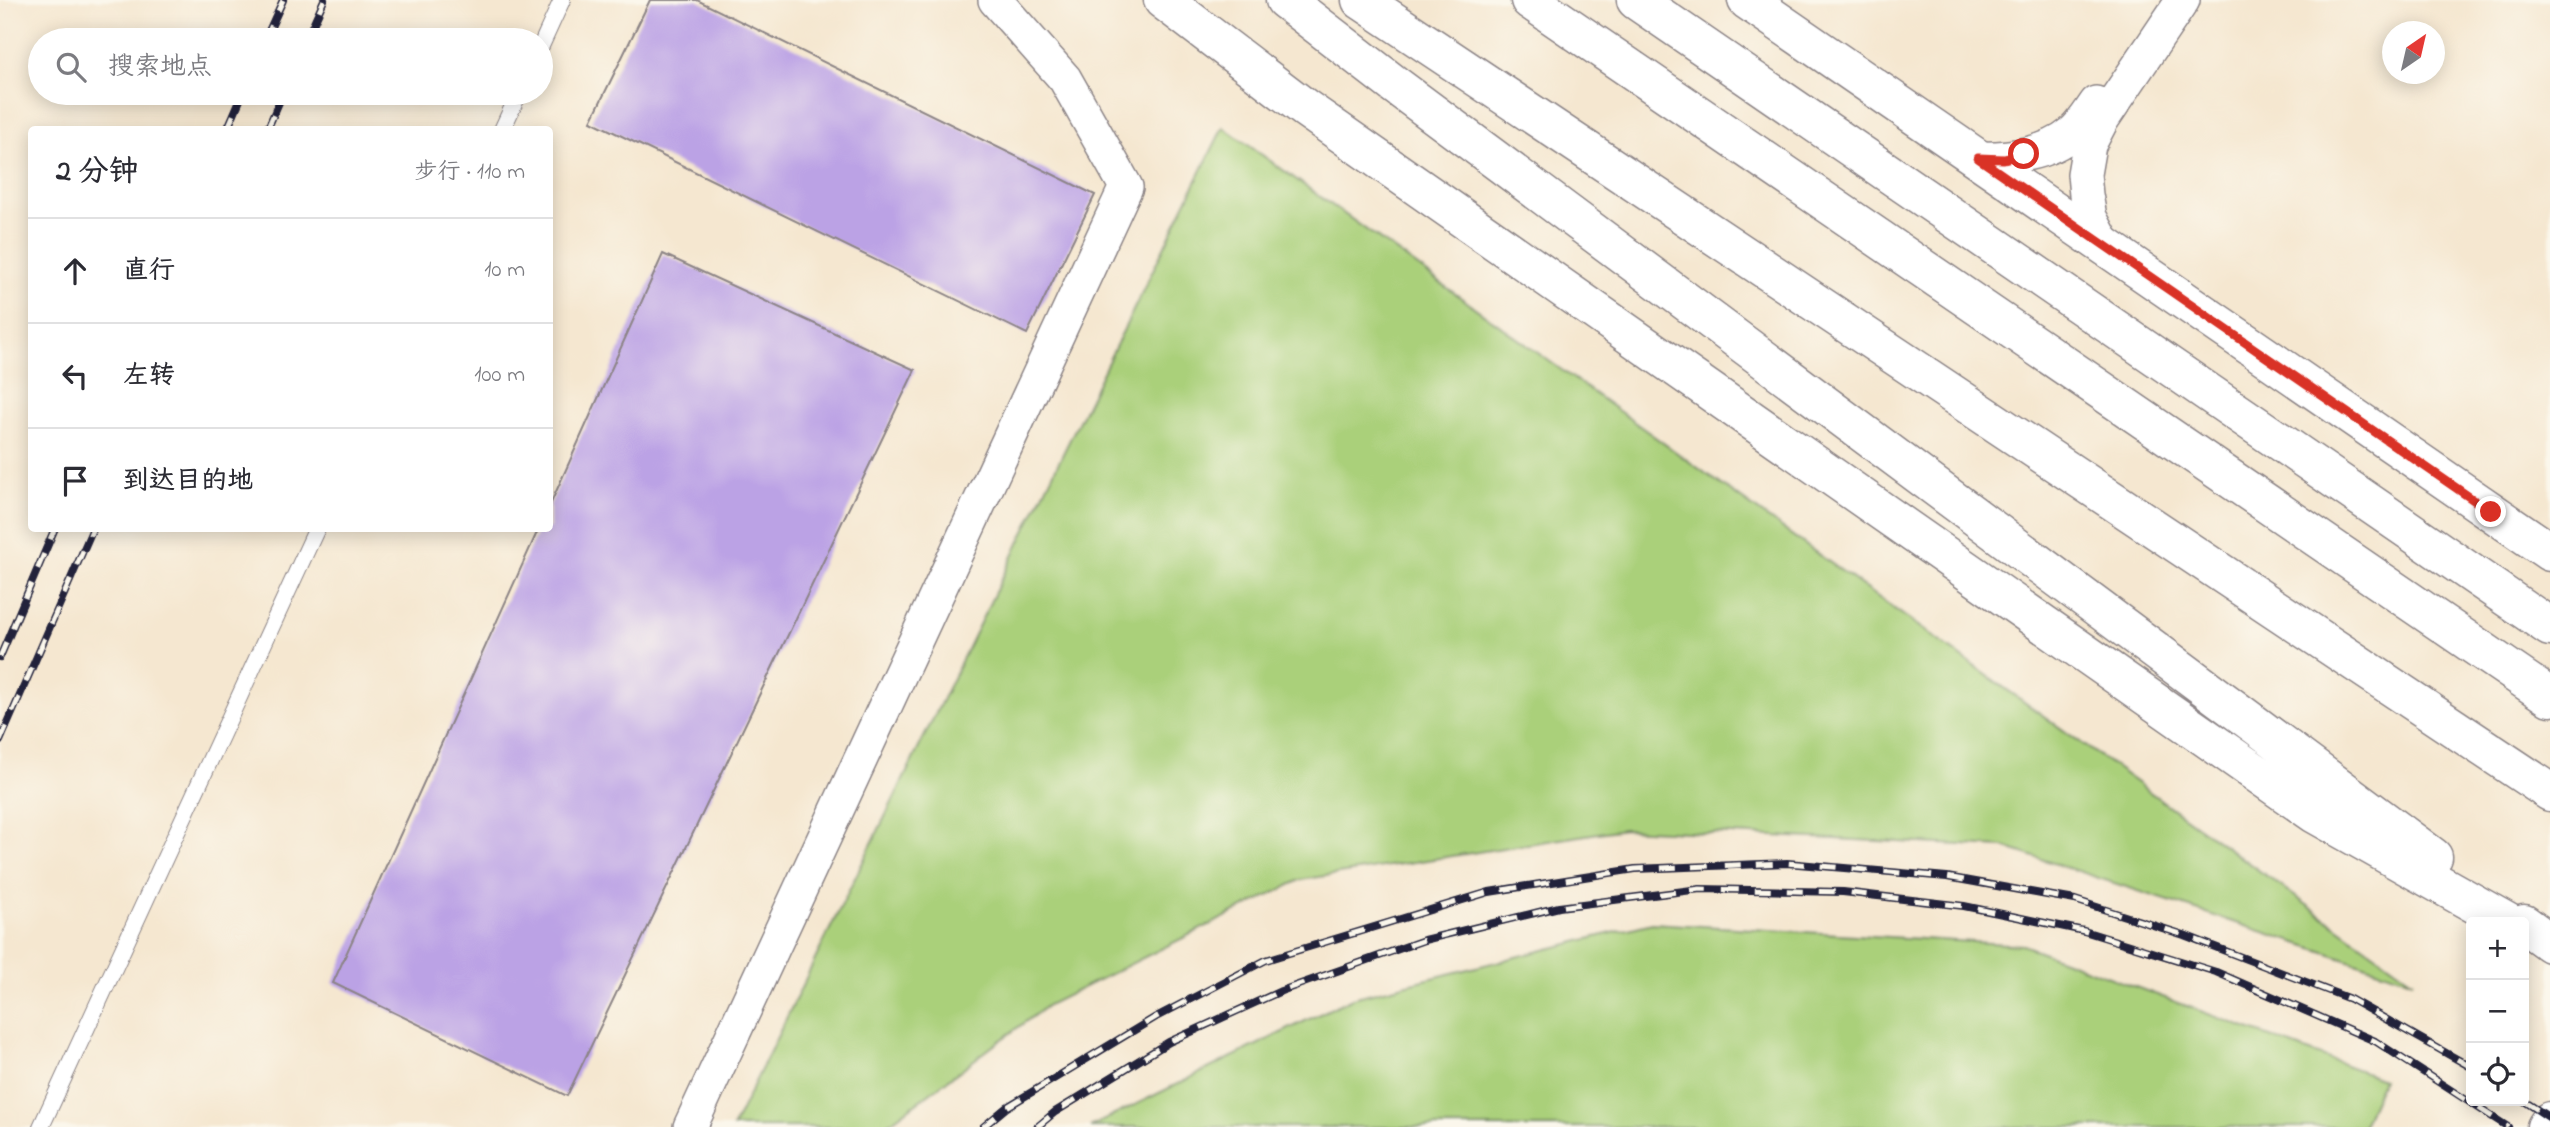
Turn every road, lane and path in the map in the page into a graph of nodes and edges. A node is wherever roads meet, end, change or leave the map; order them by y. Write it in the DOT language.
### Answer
graph roads {
  1 [pos="562,0"];
  2 [pos="995,0"];
  3 [pos="1163,0"];
  4 [pos="1285,0"];
  5 [pos="1361,0"];
  6 [pos="1530,0"];
  7 [pos="1636,0"];
  8 [pos="1747,0"];
  9 [pos="2165,0"];
  10 [pos="2183,0"];
  11 [pos="549,28"];
  12 [pos="513,105"];
  13 [pos="504,126"];
  14 [pos="1978,158"];
  15 [pos="2105,245"];
  16 [pos="315,532"];
  17 [pos="2550,552"];
  18 [pos="2550,627"];
  19 [pos="2550,696"];
  20 [pos="2550,792"];
  21 [pos="2498,917"];
  22 [pos="2515,917"];
  23 [pos="2529,928"];
  24 [pos="2529,934"];
  25 [pos="2550,945"];
  26 [pos="2550,1121"];
  27 [pos="41,1127"];
  28 [pos="690,1127"];
  29 [pos="2546,1127"];
  1 -- 11 [label="lane"];
  2 -- 28 [label="street"];
  3 -- 21 [label="main road"];
  4 -- 22 [label="main road"];
  5 -- 20 [label="main road"];
  6 -- 19 [label="main road"];
  7 -- 18 [label="main road"];
  8 -- 14 [label="main road"];
  9 -- 14 [label="street"];
  10 -- 15 [label="street"];
  12 -- 13 [label="lane"];
  14 -- 15 [label="main road"];
  15 -- 17 [label="main road"];
  16 -- 27 [label="lane"];
  23 -- 25 [label="main road"];
  24 -- 25 [label="main road"];
  26 -- 29 [label="main road"];
}
